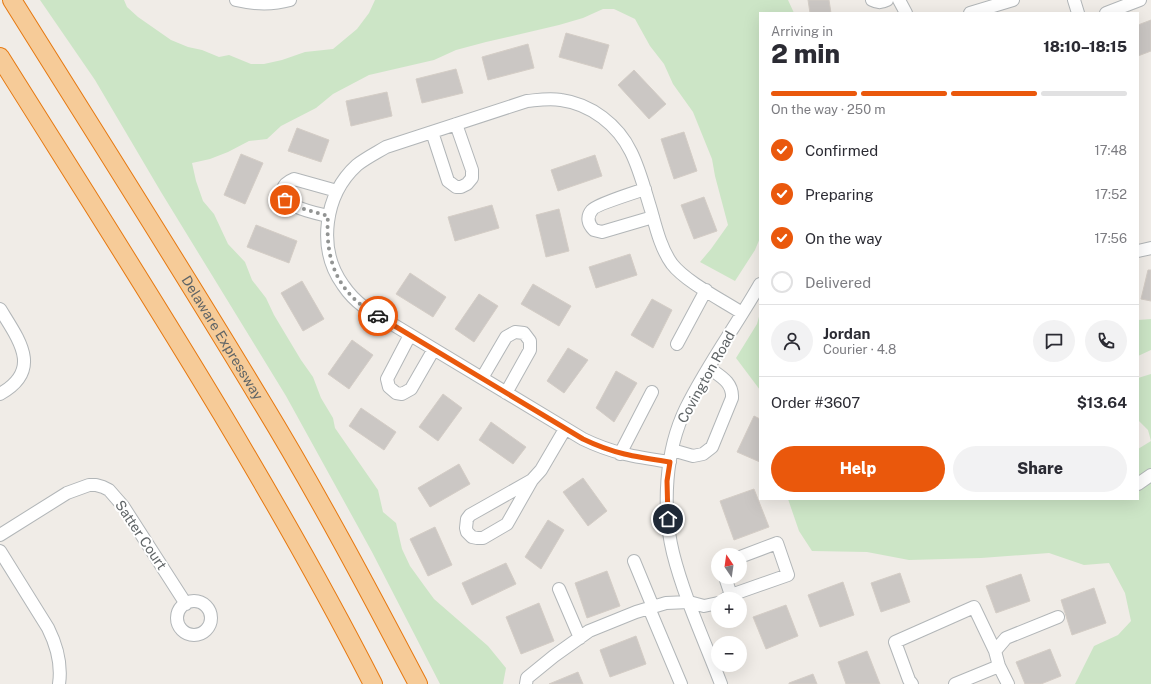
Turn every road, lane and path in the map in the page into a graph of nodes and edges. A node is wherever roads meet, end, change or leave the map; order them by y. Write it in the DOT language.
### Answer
graph roads {
  1 [pos="12,0"];
  2 [pos="236,0"];
  3 [pos="290,0"];
  4 [pos="872,0"];
  5 [pos="887,0"];
  6 [pos="899,0"];
  7 [pos="1013,0"];
  8 [pos="1074,0"];
  9 [pos="1140,0"];
  10 [pos="905,12"];
  11 [pos="973,12"];
  12 [pos="1078,12"];
  13 [pos="1109,12"];
  14 [pos="0,56"];
  15 [pos="456,124"];
  16 [pos="432,132"];
  17 [pos="645,189"];
  18 [pos="336,191"];
  19 [pos="328,216"];
  20 [pos="653,217"];
  21 [pos="759,286"];
  22 [pos="706,290"];
  23 [pos="0,309"];
  24 [pos="742,313"];
  25 [pos="410,335"];
  26 [pos="677,344"];
  27 [pos="434,349"];
  28 [pos="709,368"];
  29 [pos="482,378"];
  30 [pos="652,392"];
  31 [pos="506,393"];
  32 [pos="0,394"];
  33 [pos="566,428"];
  34 [pos="672,450"];
  35 [pos="620,454"];
  36 [pos="670,462"];
  37 [pos="1151,475"];
  38 [pos="532,480"];
  39 [pos="1139,483"];
  40 [pos="0,535"];
  41 [pos="0,551"];
  42 [pos="747,554"];
  43 [pos="634,561"];
  44 [pos="559,589"];
  45 [pos="742,592"];
  46 [pos="689,602"];
  47 [pos="186,604"];
  48 [pos="711,604"];
  49 [pos="651,607"];
  50 [pos="1058,618"];
  51 [pos="580,638"];
  52 [pos="995,650"];
  53 [pos="999,666"];
  54 [pos="59,684"];
  55 [pos="373,684"];
  56 [pos="418,684"];
  57 [pos="526,684"];
  58 [pos="681,684"];
  59 [pos="721,684"];
  60 [pos="912,684"];
  61 [pos="955,684"];
  62 [pos="1008,684"];
  1 -- 56 [label="highway, Delaware Expressway"];
  2 -- 3 [label="street"];
  4 -- 5 [label="street"];
  6 -- 10 [label="street"];
  7 -- 11 [label="street"];
  8 -- 12 [label="street"];
  9 -- 13 [label="street"];
  14 -- 55 [label="highway"];
  15 -- 16 [label="street"];
  15 -- 16 [label="street"];
  15 -- 17 [label="street"];
  16 -- 18 [label="street"];
  17 -- 20 [label="street"];
  17 -- 20 [label="street"];
  18 -- 19 [label="street"];
  18 -- 19 [label="street"];
  19 -- 25 [label="street"];
  20 -- 22 [label="street"];
  21 -- 24 [label="street, Covington Road"];
  22 -- 24 [label="street"];
  22 -- 26 [label="street"];
  23 -- 32 [label="street"];
  24 -- 28 [label="street, Covington Road"];
  25 -- 27 [label="street"];
  25 -- 27 [label="street"];
  27 -- 29 [label="street"];
  28 -- 34 [label="street, Covington Road"];
  28 -- 34 [label="street"];
  29 -- 31 [label="street"];
  29 -- 31 [label="street"];
  30 -- 35 [label="street"];
  31 -- 33 [label="street"];
  33 -- 35 [label="street"];
  33 -- 38 [label="street"];
  34 -- 36 [label="street, Covington Road"];
  35 -- 36 [label="street"];
  36 -- 46 [label="street, Covington Road"];
  37 -- 39 [label="street"];
  38 -- 38 [label="street"];
  40 -- 47 [label="street, Satter Court"];
  41 -- 54 [label="street"];
  42 -- 45 [label="street"];
  43 -- 49 [label="street"];
  44 -- 51 [label="street"];
  46 -- 48 [label="street"];
  46 -- 49 [label="street"];
  46 -- 59 [label="street, Covington Road"];
  49 -- 51 [label="street"];
  49 -- 58 [label="street"];
  50 -- 52 [label="street"];
  51 -- 57 [label="street"];
  52 -- 53 [label="street"];
  52 -- 60 [label="street"];
  53 -- 61 [label="street"];
  53 -- 62 [label="street"];
}
